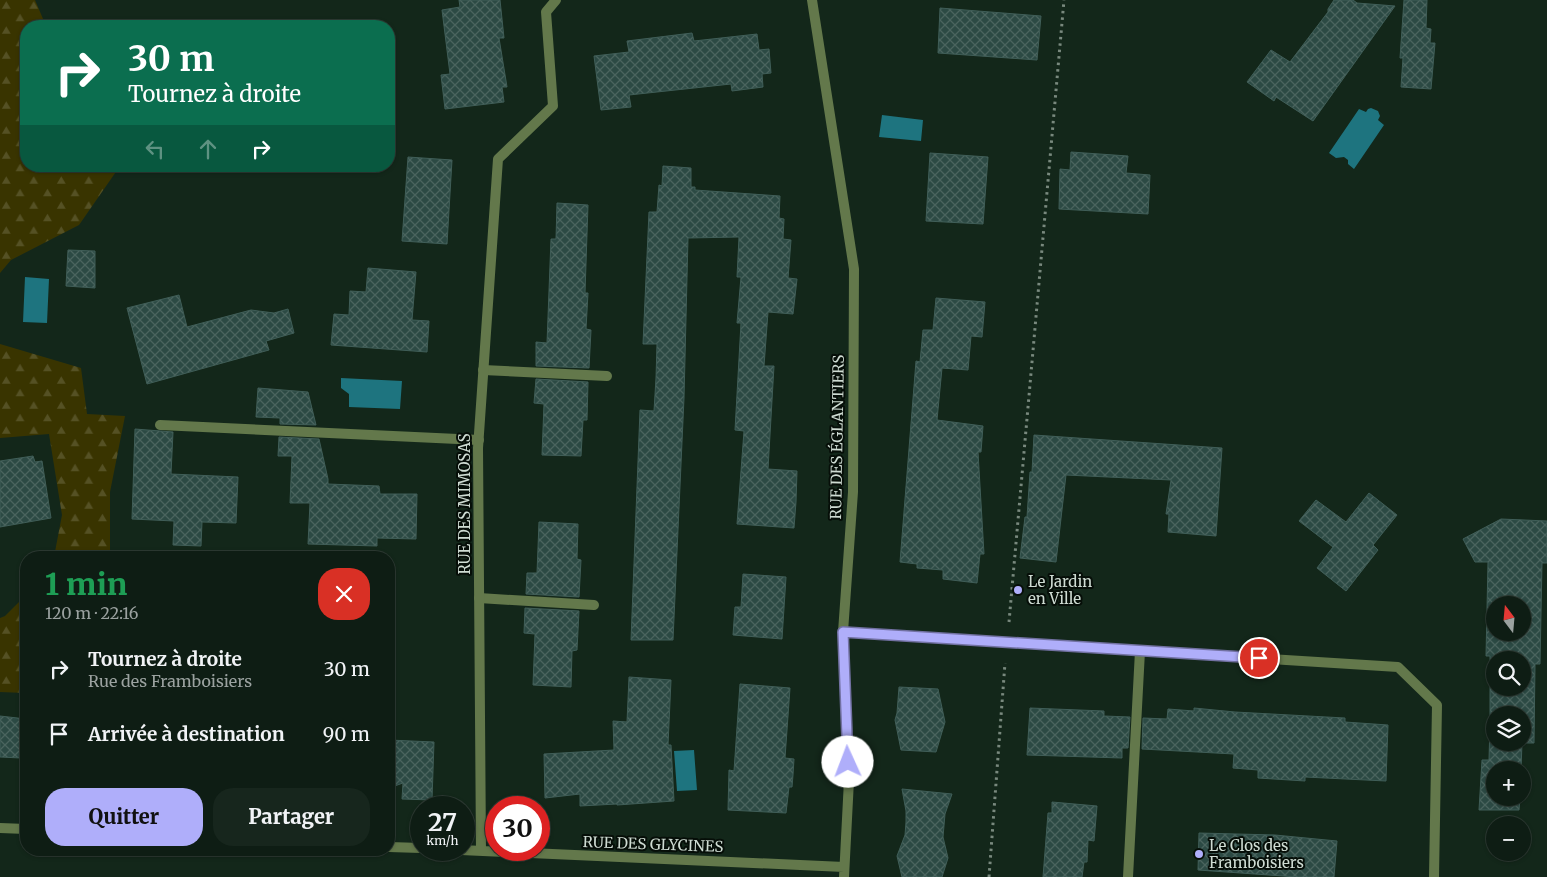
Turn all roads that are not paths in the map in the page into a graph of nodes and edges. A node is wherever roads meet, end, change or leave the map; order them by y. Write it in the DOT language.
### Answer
graph roads {
  1 [pos="556,0"];
  2 [pos="812,0"];
  3 [pos="483,370"];
  4 [pos="607,376"];
  5 [pos="160,425"];
  6 [pos="479,440"];
  7 [pos="480,598"];
  8 [pos="594,605"];
  9 [pos="843,632"];
  10 [pos="1140,651"];
  11 [pos="0,828"];
  12 [pos="20,829"];
  13 [pos="395,846"];
  14 [pos="410,847"];
  15 [pos="475,851"];
  16 [pos="481,851"];
  17 [pos="844,872"];
  18 [pos="1128,877"];
  19 [pos="1434,877"];
  1 -- 3 [label="street, RUE DES MIMOSAS"];
  2 -- 9 [label="street, RUE DES ÉGLANTIERS"];
  3 -- 4 [label="street"];
  3 -- 6 [label="street, RUE DES MIMOSAS"];
  5 -- 6 [label="street"];
  6 -- 7 [label="street, RUE DES MIMOSAS"];
  7 -- 8 [label="street"];
  7 -- 16 [label="street, RUE DES MIMOSAS"];
  9 -- 10 [label="street"];
  9 -- 17 [label="street, RUE DES ÉGLANTIERS"];
  10 -- 18 [label="street"];
  10 -- 19 [label="street"];
  11 -- 12 [label="street"];
  13 -- 14 [label="street"];
  15 -- 16 [label="street, RUE DES GLYCINES"];
  16 -- 17 [label="street, RUE DES GLYCINES"];
}
